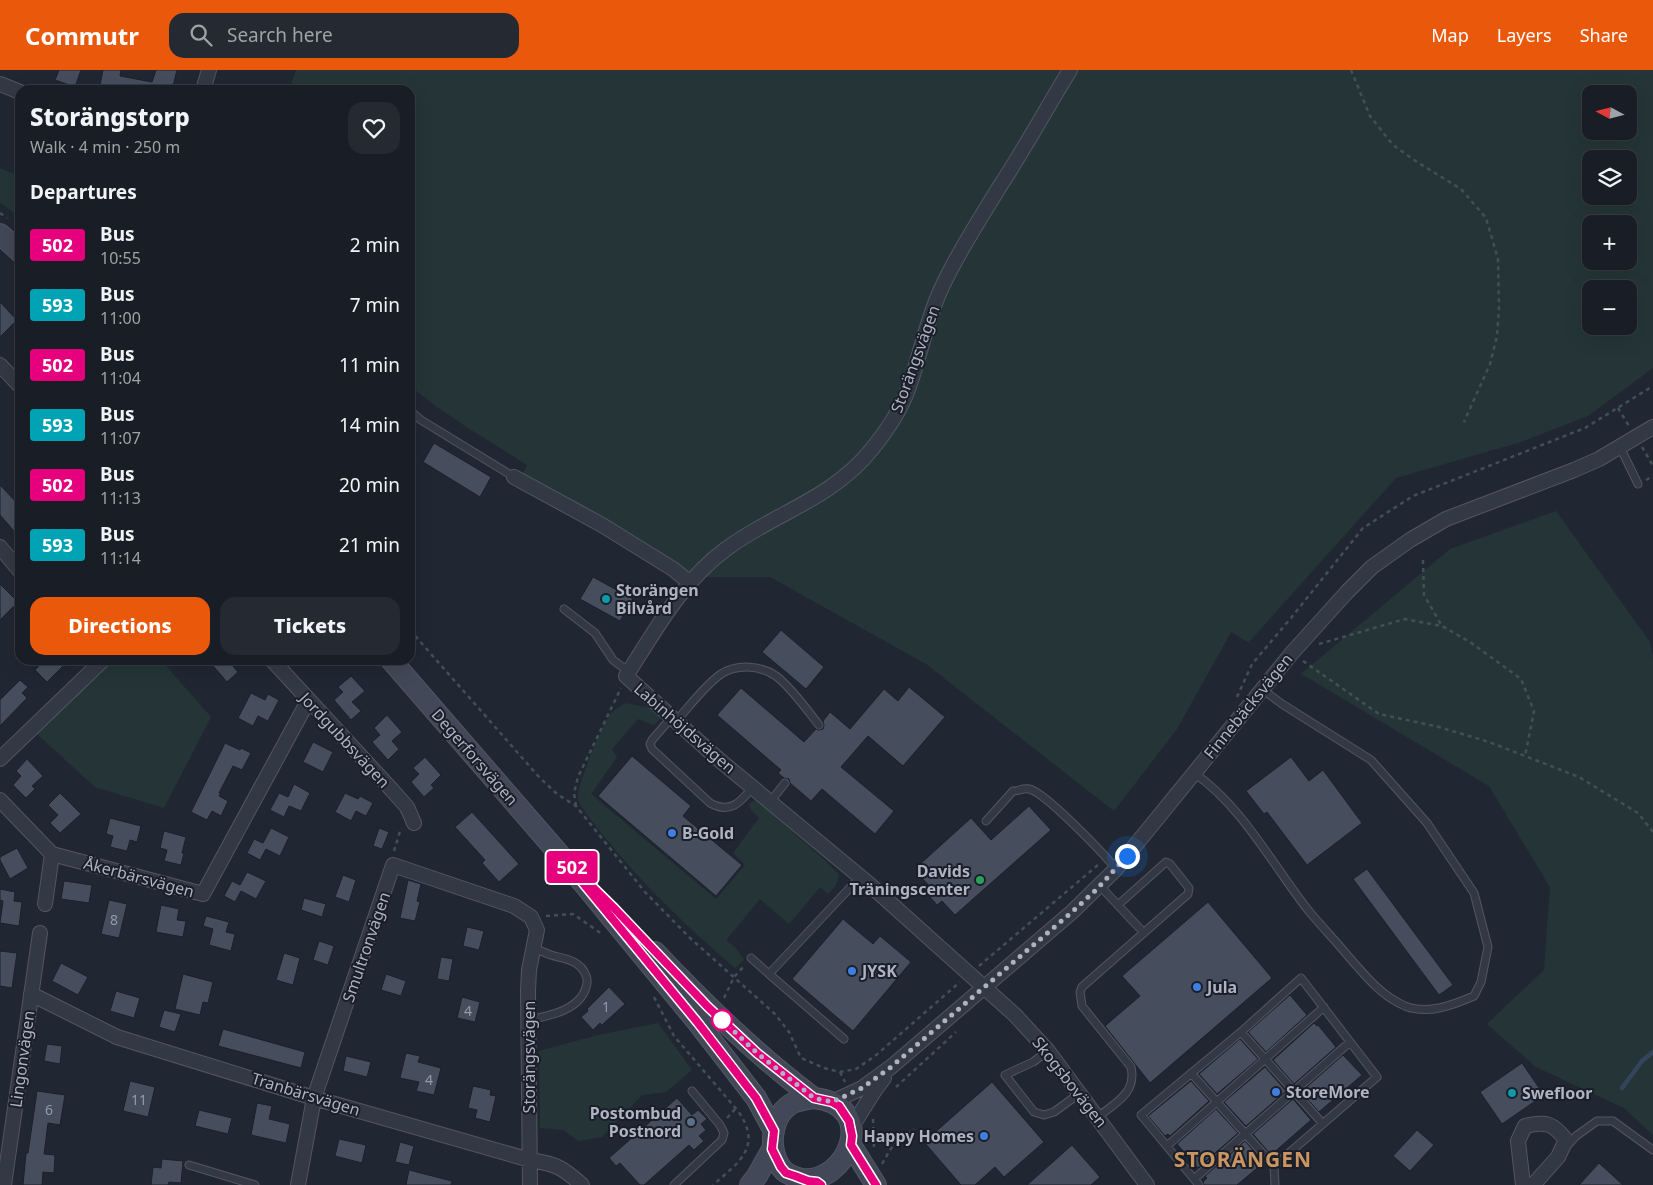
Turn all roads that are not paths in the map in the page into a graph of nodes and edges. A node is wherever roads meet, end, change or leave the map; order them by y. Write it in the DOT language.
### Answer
graph roads {
  1 [pos="209,70"];
  2 [pos="1070,70"];
  3 [pos="0,84"];
  4 [pos="204,85"];
  5 [pos="15,90"];
  6 [pos="0,234"];
  7 [pos="15,248"];
  8 [pos="0,365"];
  9 [pos="15,381"];
  10 [pos="415,416"];
  11 [pos="1653,427"];
  12 [pos="1620,447"];
  13 [pos="514,477"];
  14 [pos="1638,484"];
  15 [pos="1,551"];
  16 [pos="15,566"];
  17 [pos="688,582"];
  18 [pos="564,609"];
  19 [pos="93,665"];
  20 [pos="276,665"];
  21 [pos="395,665"];
  22 [pos="628,674"];
  23 [pos="1262,688"];
  24 [pos="308,701"];
  25 [pos="673,720"];
  26 [pos="819,725"];
  27 [pos="0,759"];
  28 [pos="1194,773"];
  29 [pos="785,783"];
  30 [pos="752,787"];
  31 [pos="0,800"];
  32 [pos="770,802"];
  33 [pos="986,821"];
  34 [pos="414,823"];
  35 [pos="52,854"];
  36 [pos="560,855"];
  37 [pos="1116,869"];
  38 [pos="860,877"];
  39 [pos="1100,886"];
  40 [pos="45,904"];
  41 [pos="1118,905"];
  42 [pos="537,930"];
  43 [pos="40,933"];
  44 [pos="1144,934"];
  45 [pos="533,948"];
  46 [pos="751,958"];
  47 [pos="769,974"];
  48 [pos="983,988"];
  49 [pos="31,994"];
  50 [pos="1324,1007"];
  51 [pos="528,1020"];
  52 [pos="1241,1032"];
  53 [pos="844,1039"];
  54 [pos="1350,1042"];
  55 [pos="1048,1050"];
  56 [pos="1265,1059"];
  57 [pos="897,1062"];
  58 [pos="1192,1073"];
  59 [pos="692,1091"];
  60 [pos="1294,1091"];
  61 [pos="1080,1092"];
  62 [pos="314,1098"];
  63 [pos="823,1100"];
  64 [pos="1217,1102"];
  65 [pos="1098,1117"];
  66 [pos="1323,1124"];
  67 [pos="1245,1134"];
  68 [pos="851,1137"];
  69 [pos="773,1140"];
  70 [pos="1167,1146"];
  71 [pos="1653,1150"];
  72 [pos="1558,1157"];
  73 [pos="530,1160"];
  74 [pos="189,1165"];
  75 [pos="1274,1166"];
  76 [pos="795,1176"];
  77 [pos="1197,1182"];
  78 [pos="819,1183"];
  79 [pos="1144,1184"];
  80 [pos="4,1185"];
  81 [pos="254,1185"];
  82 [pos="298,1185"];
  83 [pos="530,1185"];
  84 [pos="582,1185"];
  85 [pos="674,1185"];
  86 [pos="750,1185"];
  87 [pos="776,1185"];
  88 [pos="876,1185"];
  89 [pos="1275,1185"];
  90 [pos="1524,1185"];
  91 [pos="1533,1185"];
  1 -- 4 [label="street"];
  2 -- 17 [label="street, Storängsvägen"];
  3 -- 5 [label="street"];
  6 -- 7 [label="main road"];
  8 -- 9 [label="street"];
  10 -- 13 [label="lane"];
  11 -- 12 [label="street, Finnebäcksvägen"];
  12 -- 14 [label="lane"];
  12 -- 23 [label="street, Finnebäcksvägen"];
  13 -- 17 [label="street"];
  15 -- 16 [label="street"];
  17 -- 22 [label="street, Labinhöjdsvägen"];
  18 -- 22 [label="lane"];
  19 -- 27 [label="street"];
  20 -- 24 [label="street, Jordgubbsvägen"];
  21 -- 36 [label="main road, Degerforsvägen"];
  22 -- 25 [label="street, Labinhöjdsvägen"];
  23 -- 28 [label="street, Finnebäcksvägen"];
  23 -- 28 [label="lane"];
  24 -- 34 [label="street, Jordgubbsvägen"];
  24 -- 35 [label="street, Åkerbärsvägen"];
  25 -- 26 [label="lane"];
  25 -- 30 [label="street, Labinhöjdsvägen"];
  25 -- 30 [label="lane"];
  28 -- 37 [label="street, Finnebäcksvägen"];
  29 -- 32 [label="lane"];
  30 -- 32 [label="street, Labinhöjdsvägen"];
  31 -- 35 [label="street"];
  32 -- 38 [label="street, Labinhöjdsvägen"];
  33 -- 37 [label="lane"];
  35 -- 40 [label="street"];
  36 -- 63 [label="main road, Degerforsvägen"];
  36 -- 69 [label="main road, Degerforsvägen"];
  37 -- 39 [label="street, Finnebäcksvägen"];
  38 -- 47 [label="lane"];
  38 -- 48 [label="street, Labinhöjdsvägen"];
  39 -- 41 [label="lane"];
  39 -- 48 [label="street, Finnebäcksvägen"];
  41 -- 44 [label="lane"];
  41 -- 44 [label="lane"];
  42 -- 45 [label="street, Storängsvägen"];
  42 -- 62 [label="street, Smultronvägen"];
  43 -- 49 [label="street, Lingonvägen"];
  44 -- 65 [label="lane"];
  45 -- 51 [label="street, Storängsvägen"];
  45 -- 51 [label="lane"];
  46 -- 47 [label="lane"];
  47 -- 53 [label="lane"];
  48 -- 55 [label="street, Skogsbovägen"];
  48 -- 57 [label="street, Finnebäcksvägen"];
  49 -- 62 [label="street, Tranbärsvägen"];
  49 -- 80 [label="street, Lingonvägen"];
  50 -- 52 [label="lane"];
  50 -- 54 [label="lane"];
  50 -- 56 [label="lane"];
  51 -- 73 [label="street, Storängsvägen"];
  52 -- 56 [label="lane"];
  52 -- 58 [label="lane"];
  54 -- 60 [label="lane"];
  54 -- 66 [label="lane"];
  55 -- 61 [label="street, Skogsbovägen"];
  55 -- 61 [label="lane"];
  56 -- 60 [label="lane"];
  56 -- 64 [label="lane"];
  57 -- 63 [label="street, Finnebäcksvägen"];
  57 -- 68 [label="street, Finnebäcksvägen"];
  58 -- 64 [label="lane"];
  58 -- 70 [label="lane"];
  59 -- 85 [label="lane"];
  60 -- 66 [label="lane"];
  60 -- 67 [label="lane"];
  61 -- 65 [label="street, Skogsbovägen"];
  62 -- 73 [label="street, Tranbärsvägen"];
  62 -- 82 [label="street, Smultronvägen"];
  63 -- 68 [label="main road"];
  63 -- 69 [label="main road"];
  64 -- 67 [label="lane"];
  64 -- 70 [label="lane"];
  65 -- 79 [label="street, Skogsbovägen"];
  66 -- 75 [label="lane"];
  67 -- 75 [label="lane"];
  67 -- 77 [label="lane"];
  68 -- 78 [label="main road"];
  68 -- 88 [label="main road"];
  69 -- 76 [label="main road"];
  69 -- 86 [label="main road"];
  70 -- 77 [label="lane"];
  71 -- 72 [label="lane"];
  72 -- 90 [label="street"];
  72 -- 91 [label="street"];
  73 -- 83 [label="street, Storängsvägen"];
  73 -- 84 [label="street, Tranbärsvägen"];
  74 -- 81 [label="lane"];
  75 -- 89 [label="lane"];
  76 -- 78 [label="main road"];
  76 -- 87 [label="main road"];
}
